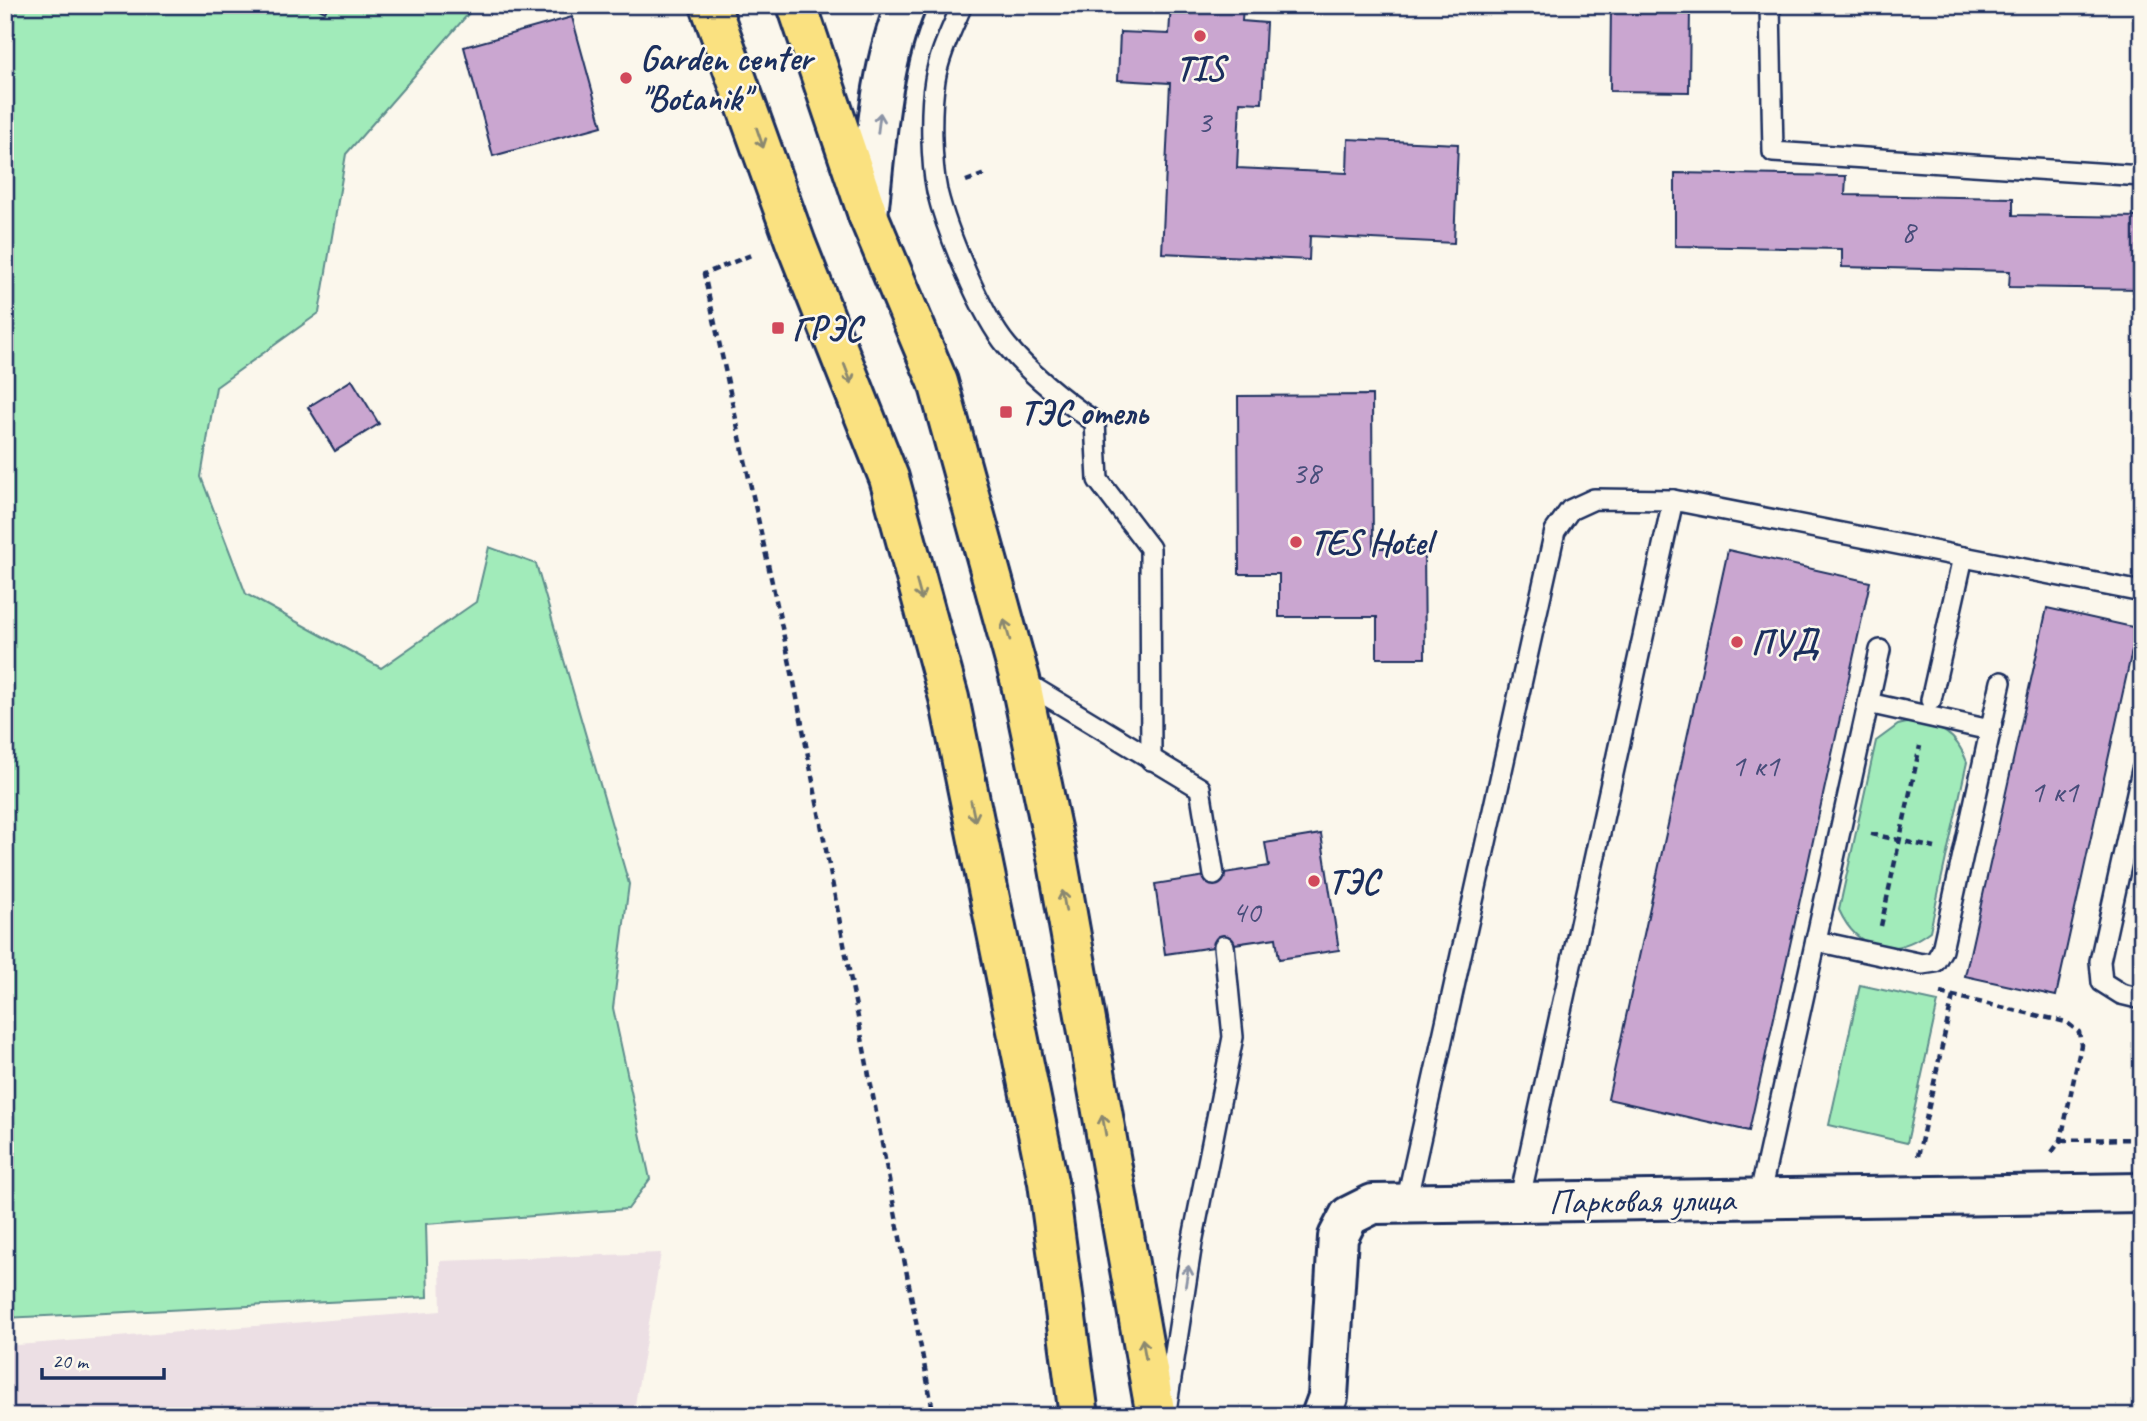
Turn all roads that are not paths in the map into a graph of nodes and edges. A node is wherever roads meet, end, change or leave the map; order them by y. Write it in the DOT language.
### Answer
graph roads {
  1 [pos="710,5"];
  2 [pos="797,5"];
  3 [pos="906,5"];
  4 [pos="962,5"];
  5 [pos="1770,5"];
  6 [pos="2142,176"];
  7 [pos="868,215"];
  8 [pos="1673,500"];
  9 [pos="1963,557"];
  10 [pos="2142,592"];
  11 [pos="1880,650"];
  12 [pos="1020,679"];
  13 [pos="2001,682"];
  14 [pos="1868,703"];
  15 [pos="1929,708"];
  16 [pos="1990,730"];
  17 [pos="1151,760"];
  18 [pos="2142,770"];
  19 [pos="1214,875"];
  20 [pos="1816,941"];
  21 [pos="1224,946"];
  22 [pos="2142,999"];
  23 [pos="2142,1193"];
  24 [pos="1759,1198"];
  25 [pos="1519,1202"];
  26 [pos="1406,1203"];
  27 [pos="1079,1416"];
  28 [pos="1156,1416"];
  29 [pos="1165,1416"];
  30 [pos="1321,1416"];
  1 -- 27 [label="main road, one-way"];
  2 -- 7 [label="main road"];
  7 -- 3 [label="street, one-way"];
  4 -- 17 [label="lane"];
  5 -- 6 [label="lane"];
  12 -- 7 [label="main road, one-way"];
  8 -- 9 [label="lane"];
  8 -- 25 [label="lane"];
  8 -- 26 [label="lane"];
  9 -- 10 [label="lane"];
  9 -- 15 [label="lane"];
  11 -- 14 [label="lane"];
  12 -- 17 [label="lane"];
  28 -- 12 [label="main road, one-way"];
  13 -- 16 [label="lane"];
  14 -- 15 [label="lane"];
  14 -- 20 [label="lane"];
  15 -- 16 [label="lane"];
  16 -- 20 [label="lane"];
  17 -- 19 [label="lane"];
  18 -- 22 [label="lane"];
  20 -- 24 [label="lane"];
  29 -- 21 [label="lane, one-way"];
  23 -- 24 [label="street, Парковая улица"];
  24 -- 25 [label="street, Парковая улица"];
  25 -- 26 [label="street, Парковая улица"];
  26 -- 30 [label="street, Парковая улица"];
}
